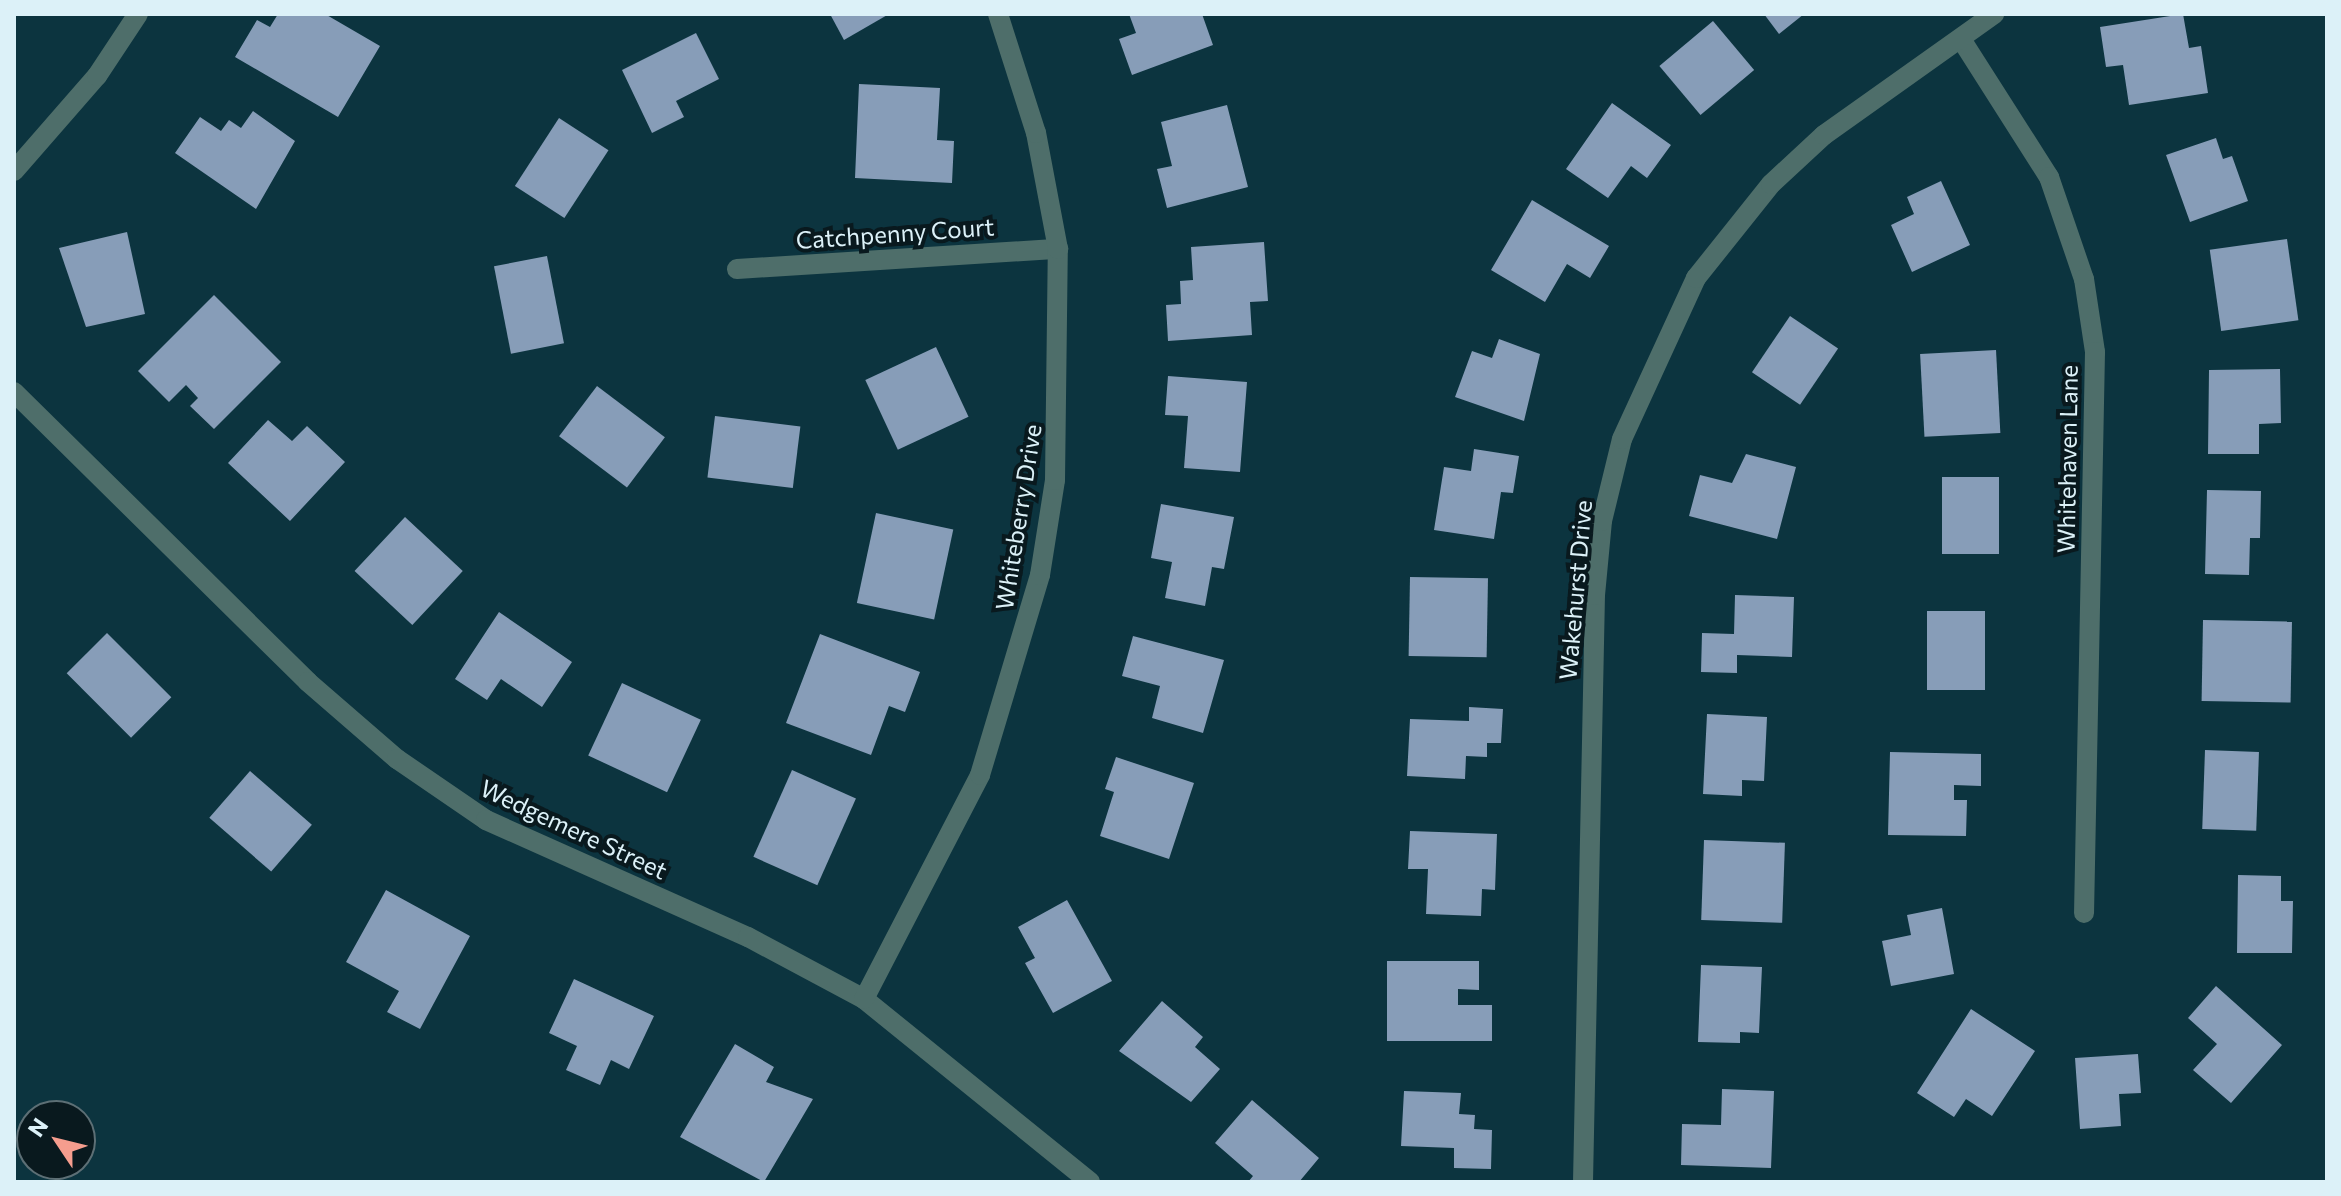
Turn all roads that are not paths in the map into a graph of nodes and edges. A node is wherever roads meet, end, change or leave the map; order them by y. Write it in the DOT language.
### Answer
graph roads {
  1 [pos="138,14"];
  2 [pos="998,14"];
  3 [pos="1994,14"];
  4 [pos="1961,39"];
  5 [pos="14,171"];
  6 [pos="1058,249"];
  7 [pos="737,269"];
  8 [pos="14,392"];
  9 [pos="2084,913"];
  10 [pos="864,999"];
  11 [pos="1090,1182"];
  12 [pos="1583,1182"];
  1 -- 5 [label="street"];
  2 -- 6 [label="street, Whiteberry Drive"];
  3 -- 4 [label="street, Wakehurst Drive"];
  4 -- 9 [label="street, Whitehaven Lane"];
  4 -- 12 [label="street, Wakehurst Drive"];
  6 -- 7 [label="street, Catchpenny Court"];
  6 -- 10 [label="street, Whiteberry Drive"];
  8 -- 10 [label="street, Wedgemere Street"];
  10 -- 11 [label="street, Wedgemere Street"];
}
